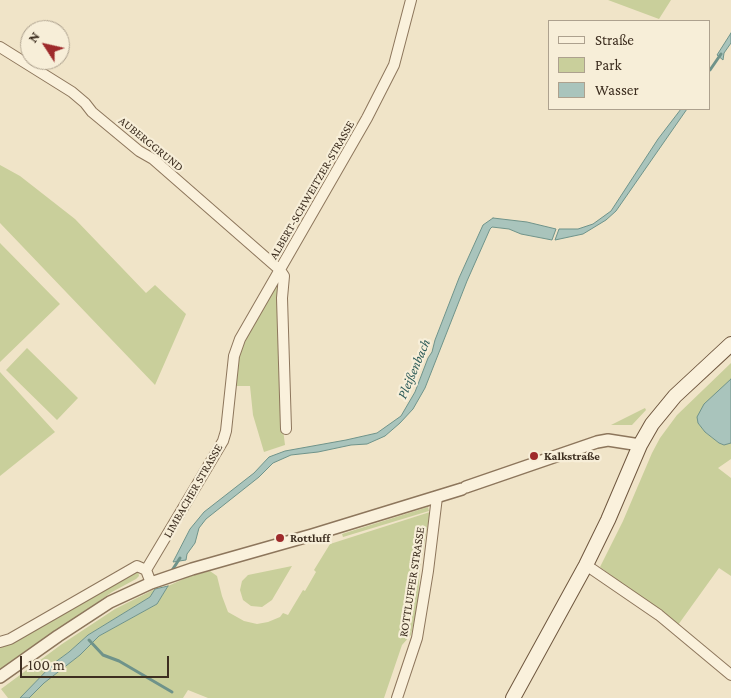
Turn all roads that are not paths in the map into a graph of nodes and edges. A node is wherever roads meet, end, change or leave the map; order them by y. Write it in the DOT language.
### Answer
graph roads {
  1 [pos="411,0"];
  2 [pos="0,47"];
  3 [pos="280,270"];
  4 [pos="731,344"];
  5 [pos="286,429"];
  6 [pos="640,445"];
  7 [pos="437,497"];
  8 [pos="586,565"];
  9 [pos="146,570"];
  10 [pos="151,583"];
  11 [pos="0,642"];
  12 [pos="731,675"];
  13 [pos="0,678"];
  14 [pos="397,698"];
  15 [pos="513,698"];
  1 -- 3 [label="street, ALBERT-SCHWEITZER-STRASSE"];
  2 -- 3 [label="street, AUBERGGRUND"];
  3 -- 5 [label="street, ALBERT-SCHWEITZER-STRASSE"];
  3 -- 9 [label="street, LIMBACHER STRASSE"];
  4 -- 6 [label="main road"];
  6 -- 7 [label="street"];
  6 -- 8 [label="main road"];
  7 -- 10 [label="street"];
  7 -- 14 [label="street, ROTTLUFFER STRASSE"];
  8 -- 12 [label="street"];
  8 -- 15 [label="main road"];
  9 -- 10 [label="street"];
  9 -- 11 [label="street"];
  10 -- 13 [label="street"];
}
